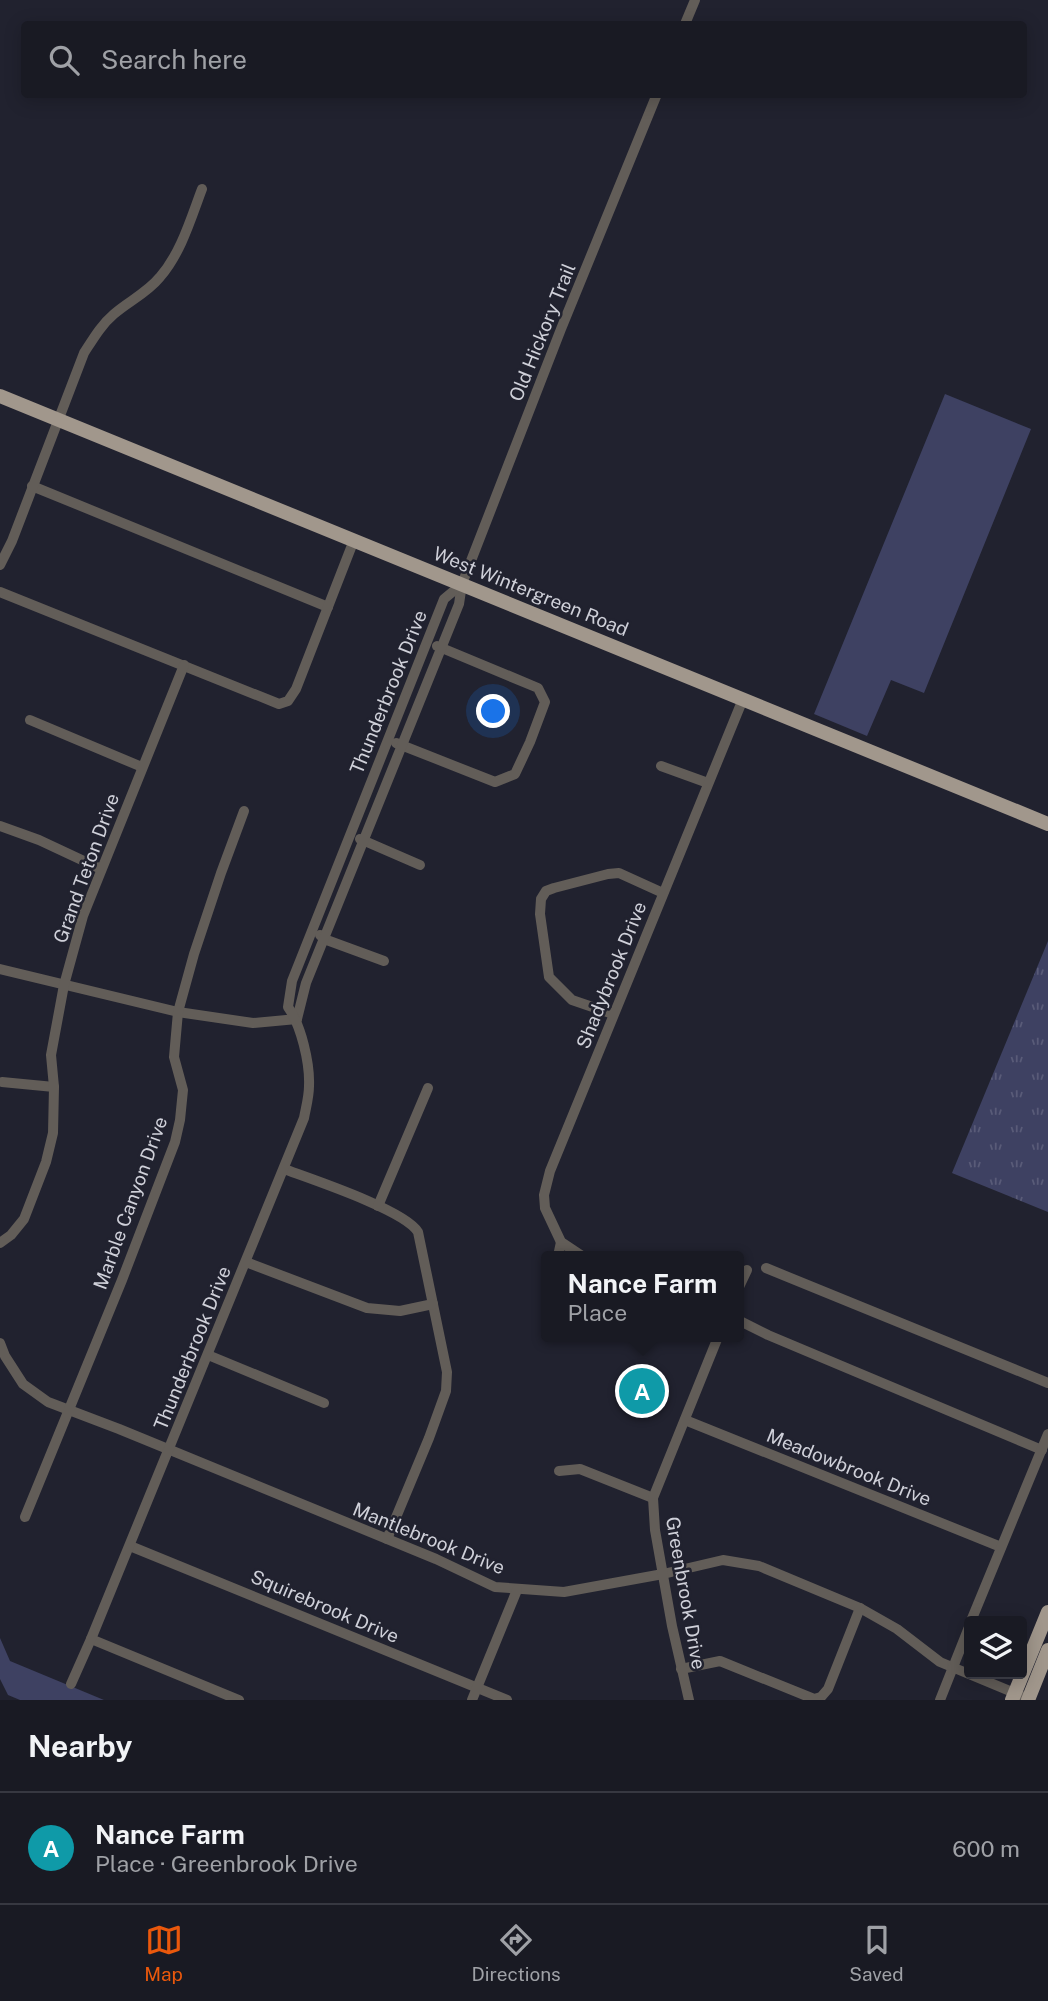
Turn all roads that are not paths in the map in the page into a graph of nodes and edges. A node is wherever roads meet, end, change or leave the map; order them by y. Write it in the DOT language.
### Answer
graph roads {
  1 [pos="695,0"];
  2 [pos="686,21"];
  3 [pos="655,98"];
  4 [pos="202,189"];
  5 [pos="0,396"];
  6 [pos="58,420"];
  7 [pos="32,486"];
  8 [pos="354,540"];
  9 [pos="0,565"];
  10 [pos="461,584"];
  11 [pos="0,592"];
  12 [pos="328,607"];
  13 [pos="427,642"];
  14 [pos="441,648"];
  15 [pos="184,665"];
  16 [pos="743,698"];
  17 [pos="30,720"];
  18 [pos="387,740"];
  19 [pos="401,745"];
  20 [pos="661,766"];
  21 [pos="142,767"];
  22 [pos="708,783"];
  23 [pos="244,811"];
  24 [pos="1048,824"];
  25 [pos="0,826"];
  26 [pos="351,836"];
  27 [pos="363,841"];
  28 [pos="420,865"];
  29 [pos="101,869"];
  30 [pos="663,893"];
  31 [pos="313,929"];
  32 [pos="324,939"];
  33 [pos="384,961"];
  34 [pos="0,969"];
  35 [pos="64,985"];
  36 [pos="178,1012"];
  37 [pos="613,1014"];
  38 [pos="297,1019"];
  39 [pos="2,1082"];
  40 [pos="54,1087"];
  41 [pos="428,1088"];
  42 [pos="284,1169"];
  43 [pos="378,1206"];
  44 [pos="561,1242"];
  45 [pos="0,1243"];
  46 [pos="559,1251"];
  47 [pos="574,1251"];
  48 [pos="246,1262"];
  49 [pos="766,1268"];
  50 [pos="747,1270"];
  51 [pos="744,1276"];
  52 [pos="433,1304"];
  53 [pos="744,1323"];
  54 [pos="716,1342"];
  55 [pos="0,1343"];
  56 [pos="208,1355"];
  57 [pos="1048,1383"];
  58 [pos="324,1403"];
  59 [pos="69,1411"];
  60 [pos="685,1420"];
  61 [pos="1048,1434"];
  62 [pos="169,1450"];
  63 [pos="1042,1450"];
  64 [pos="559,1471"];
  65 [pos="653,1498"];
  66 [pos="25,1517"];
  67 [pos="387,1539"];
  68 [pos="130,1546"];
  69 [pos="1001,1547"];
  70 [pos="663,1574"];
  71 [pos="517,1590"];
  72 [pos="860,1608"];
  73 [pos="1048,1612"];
  74 [pos="973,1616"];
  75 [pos="92,1639"];
  76 [pos="964,1640"];
  77 [pos="1048,1650"];
  78 [pos="681,1668"];
  79 [pos="953,1668"];
  80 [pos="71,1685"];
  81 [pos="477,1688"];
  82 [pos="1023,1698"];
  83 [pos="239,1700"];
  84 [pos="472,1700"];
  85 [pos="507,1700"];
  86 [pos="688,1700"];
  87 [pos="940,1700"];
  1 -- 2 [label="street"];
  3 -- 10 [label="street, Old Hickory Trail"];
  4 -- 6 [label="street"];
  5 -- 6 [label="main road, West Wintergreen Road"];
  6 -- 7 [label="street"];
  6 -- 8 [label="main road, West Wintergreen Road"];
  7 -- 9 [label="street"];
  7 -- 12 [label="street"];
  8 -- 10 [label="main road, West Wintergreen Road"];
  8 -- 12 [label="street"];
  10 -- 13 [label="street, Thunderbrook Drive"];
  10 -- 14 [label="street, Thunderbrook Drive"];
  10 -- 16 [label="main road, West Wintergreen Road"];
  11 -- 15 [label="street"];
  12 -- 15 [label="street"];
  13 -- 14 [label="street"];
  13 -- 18 [label="street, Thunderbrook Drive"];
  14 -- 19 [label="street, Thunderbrook Drive"];
  14 -- 19 [label="street"];
  15 -- 21 [label="street, Grand Teton Drive"];
  16 -- 22 [label="street, Shadybrook Drive"];
  16 -- 24 [label="main road, West Wintergreen Road"];
  17 -- 21 [label="street"];
  18 -- 19 [label="street"];
  18 -- 26 [label="street, Thunderbrook Drive"];
  19 -- 27 [label="street, Thunderbrook Drive"];
  20 -- 22 [label="street"];
  21 -- 29 [label="street, Grand Teton Drive"];
  22 -- 30 [label="street, Shadybrook Drive"];
  23 -- 36 [label="street, Marble Canyon Drive"];
  25 -- 29 [label="street"];
  26 -- 27 [label="street"];
  26 -- 31 [label="street, Thunderbrook Drive"];
  27 -- 28 [label="street"];
  27 -- 32 [label="street, Thunderbrook Drive"];
  29 -- 35 [label="street, Grand Teton Drive"];
  30 -- 37 [label="street, Shadybrook Drive"];
  30 -- 37 [label="street"];
  31 -- 32 [label="street"];
  31 -- 38 [label="street, Thunderbrook Drive"];
  32 -- 33 [label="street"];
  32 -- 38 [label="street, Thunderbrook Drive"];
  34 -- 35 [label="street"];
  35 -- 36 [label="street"];
  35 -- 40 [label="street, Grand Teton Drive"];
  36 -- 38 [label="street"];
  36 -- 59 [label="street, Marble Canyon Drive"];
  37 -- 44 [label="street, Shadybrook Drive"];
  38 -- 42 [label="street, Thunderbrook Drive"];
  39 -- 40 [label="street"];
  40 -- 45 [label="street, Grand Teton Drive"];
  41 -- 43 [label="street"];
  42 -- 43 [label="street"];
  42 -- 48 [label="street, Thunderbrook Drive"];
  43 -- 52 [label="street"];
  44 -- 46 [label="street"];
  44 -- 47 [label="street"];
  48 -- 52 [label="street"];
  48 -- 56 [label="street, Thunderbrook Drive"];
  49 -- 57 [label="street"];
  50 -- 51 [label="street"];
  52 -- 67 [label="street"];
  53 -- 63 [label="street"];
  54 -- 60 [label="street, Greenbrook Drive"];
  55 -- 59 [label="street, Mantlebrook Drive"];
  56 -- 58 [label="street"];
  56 -- 62 [label="street, Thunderbrook Drive"];
  59 -- 62 [label="street, Mantlebrook Drive"];
  59 -- 66 [label="street, Marble Canyon Drive"];
  60 -- 65 [label="street, Greenbrook Drive"];
  60 -- 69 [label="street, Meadowbrook Drive"];
  61 -- 63 [label="street"];
  62 -- 67 [label="street, Mantlebrook Drive"];
  62 -- 68 [label="street, Thunderbrook Drive"];
  63 -- 69 [label="street"];
  64 -- 65 [label="street"];
  65 -- 70 [label="street, Greenbrook Drive"];
  67 -- 71 [label="street, Mantlebrook Drive"];
  68 -- 75 [label="street, Thunderbrook Drive"];
  68 -- 81 [label="street, Squirebrook Drive"];
  69 -- 74 [label="street"];
  70 -- 71 [label="street, Mantlebrook Drive"];
  70 -- 72 [label="street, Mantlebrook Drive"];
  70 -- 78 [label="street, Greenbrook Drive"];
  71 -- 81 [label="street"];
  72 -- 78 [label="street"];
  72 -- 79 [label="street, Mantlebrook Drive"];
  73 -- 82 [label="main road"];
  75 -- 80 [label="street, Thunderbrook Drive"];
  75 -- 83 [label="street"];
  76 -- 79 [label="street"];
  77 -- 82 [label="main road"];
  78 -- 86 [label="street, Greenbrook Drive"];
  79 -- 82 [label="street, Mantlebrook Drive"];
  79 -- 87 [label="street"];
  81 -- 84 [label="street"];
  81 -- 85 [label="street, Squirebrook Drive"];
}
